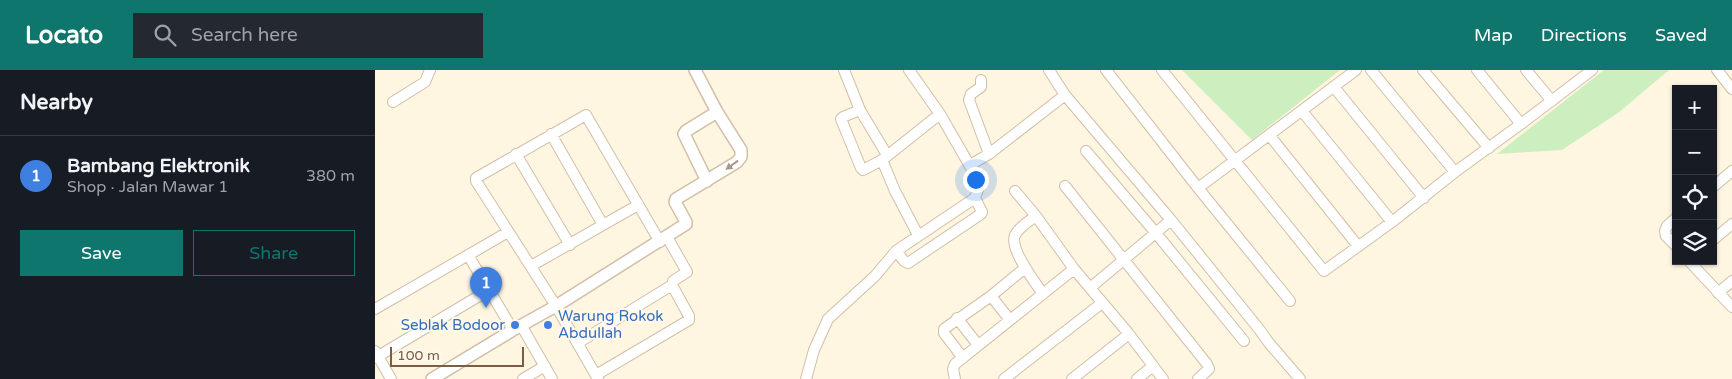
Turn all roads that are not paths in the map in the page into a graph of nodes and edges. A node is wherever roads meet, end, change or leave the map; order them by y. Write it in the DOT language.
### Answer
graph roads {
  1 [pos="430,70"];
  2 [pos="695,70"];
  3 [pos="844,70"];
  4 [pos="909,70"];
  5 [pos="1049,70"];
  6 [pos="1106,70"];
  7 [pos="1162,70"];
  8 [pos="1356,70"];
  9 [pos="1371,70"];
  10 [pos="1423,70"];
  11 [pos="1477,70"];
  12 [pos="1526,70"];
  13 [pos="1717,70"];
  14 [pos="1585,72"];
  15 [pos="981,80"];
  16 [pos="1334,88"];
  17 [pos="1732,89"];
  18 [pos="1065,95"];
  19 [pos="1552,101"];
  20 [pos="393,102"];
  21 [pos="861,110"];
  22 [pos="1301,110"];
  23 [pos="717,112"];
  24 [pos="940,114"];
  25 [pos="1521,124"];
  26 [pos="551,134"];
  27 [pos="1270,136"];
  28 [pos="1489,148"];
  29 [pos="1086,152"];
  30 [pos="516,154"];
  31 [pos="989,154"];
  32 [pos="885,157"];
  33 [pos="1235,161"];
  34 [pos="970,165"];
  35 [pos="1732,171"];
  36 [pos="1455,172"];
  37 [pos="707,181"];
  38 [pos="1717,183"];
  39 [pos="1065,186"];
  40 [pos="1198,188"];
  41 [pos="1015,191"];
  42 [pos="975,198"];
  43 [pos="1424,198"];
  44 [pos="638,204"];
  45 [pos="1036,216"];
  46 [pos="1171,220"];
  47 [pos="937,222"];
  48 [pos="1392,222"];
  49 [pos="1672,222"];
  50 [pos="1732,224"];
  51 [pos="603,225"];
  52 [pos="508,232"];
  53 [pos="1155,232"];
  54 [pos="918,235"];
  55 [pos="1717,237"];
  56 [pos="946,238"];
  57 [pos="663,239"];
  58 [pos="1672,241"];
  59 [pos="570,245"];
  60 [pos="1358,246"];
  61 [pos="896,251"];
  62 [pos="468,255"];
  63 [pos="1123,259"];
  64 [pos="1694,265"];
  65 [pos="531,266"];
  66 [pos="1025,268"];
  67 [pos="1074,269"];
  68 [pos="1732,281"];
  69 [pos="672,285"];
  70 [pos="1090,288"];
  71 [pos="489,290"];
  72 [pos="1718,293"];
  73 [pos="1043,294"];
  74 [pos="991,296"];
  75 [pos="1290,302"];
  76 [pos="1102,303"];
  77 [pos="556,306"];
  78 [pos="1732,307"];
  79 [pos="375,309"];
  80 [pos="957,318"];
  81 [pos="1010,320"];
  82 [pos="517,327"];
  83 [pos="1129,334"];
  84 [pos="1244,341"];
  85 [pos="578,343"];
  86 [pos="978,345"];
  87 [pos="376,354"];
  88 [pos="963,358"];
  89 [pos="545,366"];
  90 [pos="1153,366"];
  91 [pos="597,377"];
  92 [pos="391,379"];
  93 [pos="432,379"];
  94 [pos="523,379"];
  95 [pos="552,379"];
  96 [pos="806,379"];
  97 [pos="955,379"];
  98 [pos="1004,379"];
  99 [pos="1072,379"];
  100 [pos="1137,379"];
  101 [pos="1163,379"];
  102 [pos="1198,379"];
  103 [pos="1300,379"];
  1 -- 20 [label="street"];
  2 -- 23 [label="street"];
  3 -- 21 [label="street"];
  4 -- 24 [label="street"];
  5 -- 18 [label="street"];
  6 -- 40 [label="street"];
  7 -- 33 [label="street"];
  8 -- 16 [label="street"];
  9 -- 36 [label="street"];
  10 -- 28 [label="street"];
  11 -- 25 [label="street"];
  12 -- 19 [label="street"];
  13 -- 17 [label="street"];
  14 -- 19 [label="street"];
  15 -- 31 [label="street"];
  16 -- 22 [label="street"];
  16 -- 43 [label="street"];
  18 -- 31 [label="street"];
  18 -- 46 [label="street"];
  19 -- 25 [label="street"];
  21 -- 32 [label="street"];
  21 -- 32 [label="street"];
  22 -- 27 [label="street"];
  22 -- 48 [label="street"];
  23 -- 37 [label="street"];
  23 -- 37 [label="street, one-way"];
  24 -- 32 [label="street"];
  24 -- 34 [label="street"];
  25 -- 28 [label="street"];
  26 -- 30 [label="street"];
  26 -- 44 [label="street"];
  26 -- 51 [label="street"];
  27 -- 33 [label="street"];
  27 -- 60 [label="street"];
  28 -- 36 [label="street"];
  29 -- 53 [label="street"];
  30 -- 52 [label="street"];
  30 -- 59 [label="street"];
  31 -- 34 [label="street"];
  32 -- 54 [label="street"];
  33 -- 40 [label="street"];
  33 -- 60 [label="street"];
  34 -- 42 [label="street"];
  35 -- 38 [label="street"];
  36 -- 43 [label="street"];
  37 -- 57 [label="street"];
  39 -- 63 [label="street"];
  40 -- 75 [label="street"];
  41 -- 45 [label="street"];
  42 -- 47 [label="street"];
  42 -- 56 [label="street"];
  43 -- 48 [label="street"];
  44 -- 51 [label="street"];
  44 -- 57 [label="street"];
  45 -- 66 [label="street"];
  45 -- 67 [label="street"];
  46 -- 53 [label="street"];
  46 -- 103 [label="street"];
  47 -- 54 [label="street"];
  47 -- 56 [label="street"];
  48 -- 60 [label="street"];
  49 -- 58 [label="street"];
  50 -- 55 [label="street"];
  51 -- 59 [label="street"];
  52 -- 62 [label="street"];
  52 -- 65 [label="street"];
  53 -- 63 [label="street"];
  53 -- 84 [label="street"];
  54 -- 61 [label="street"];
  56 -- 61 [label="street"];
  57 -- 69 [label="street"];
  57 -- 77 [label="street"];
  59 -- 65 [label="street"];
  61 -- 96 [label="street"];
  62 -- 71 [label="street"];
  62 -- 79 [label="street"];
  63 -- 70 [label="street"];
  63 -- 102 [label="street"];
  64 -- 72 [label="street"];
  65 -- 77 [label="street"];
  66 -- 73 [label="street"];
  66 -- 74 [label="street"];
  67 -- 70 [label="street"];
  67 -- 73 [label="street"];
  68 -- 72 [label="street"];
  69 -- 85 [label="street"];
  69 -- 91 [label="street"];
  70 -- 76 [label="street"];
  71 -- 82 [label="street"];
  71 -- 87 [label="street"];
  72 -- 78 [label="street"];
  73 -- 81 [label="street"];
  74 -- 80 [label="street"];
  74 -- 81 [label="street"];
  76 -- 83 [label="street"];
  76 -- 98 [label="street"];
  77 -- 82 [label="street"];
  77 -- 85 [label="street"];
  80 -- 86 [label="street"];
  80 -- 88 [label="street"];
  81 -- 86 [label="street"];
  82 -- 89 [label="street"];
  82 -- 93 [label="street"];
  83 -- 90 [label="street"];
  83 -- 99 [label="street"];
  85 -- 91 [label="street"];
  86 -- 88 [label="street"];
  87 -- 92 [label="street"];
  88 -- 97 [label="street"];
  89 -- 94 [label="street"];
  89 -- 95 [label="street"];
  90 -- 100 [label="street"];
  90 -- 101 [label="street"];
}
